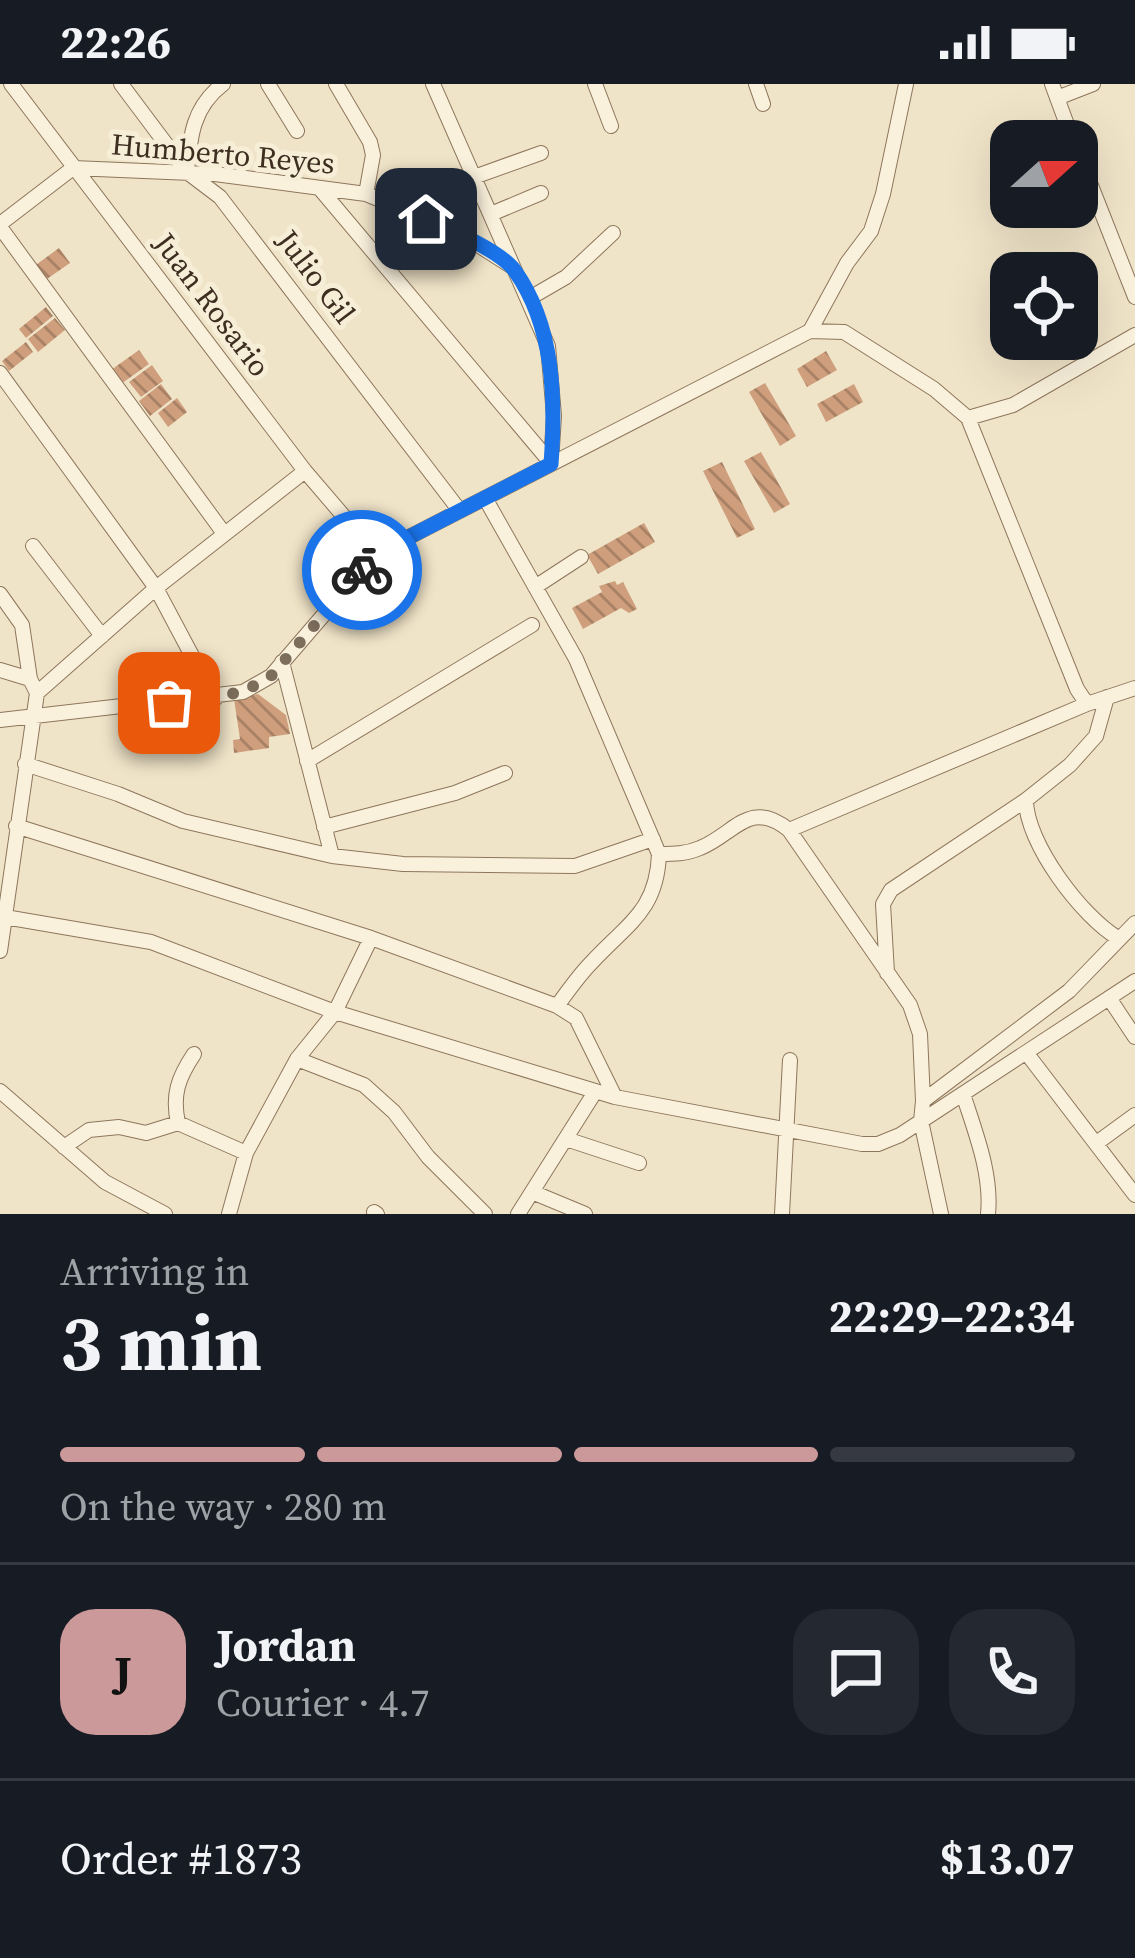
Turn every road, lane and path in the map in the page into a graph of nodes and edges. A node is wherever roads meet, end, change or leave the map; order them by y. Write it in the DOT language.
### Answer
graph roads {
  1 [pos="11,84"];
  2 [pos="121,84"];
  3 [pos="223,84"];
  4 [pos="268,84"];
  5 [pos="336,84"];
  6 [pos="433,84"];
  7 [pos="596,84"];
  8 [pos="756,84"];
  9 [pos="906,84"];
  10 [pos="1093,84"];
  11 [pos="202,90"];
  12 [pos="1054,91"];
  13 [pos="763,104"];
  14 [pos="1065,120"];
  15 [pos="611,127"];
  16 [pos="297,131"];
  17 [pos="541,153"];
  18 [pos="73,168"];
  19 [pos="187,172"];
  20 [pos="474,177"];
  21 [pos="321,190"];
  22 [pos="541,193"];
  23 [pos="365,194"];
  24 [pos="1098,203"];
  25 [pos="491,214"];
  26 [pos="0,226"];
  27 [pos="613,233"];
  28 [pos="514,268"];
  29 [pos="1135,297"];
  30 [pos="528,299"];
  31 [pos="810,332"];
  32 [pos="1135,334"];
  33 [pos="0,373"];
  34 [pos="968,418"];
  35 [pos="551,464"];
  36 [pos="305,471"];
  37 [pos="485,497"];
  38 [pos="460,511"];
  39 [pos="224,532"];
  40 [pos="33,546"];
  41 [pos="376,554"];
  42 [pos="581,557"];
  43 [pos="536,586"];
  44 [pos="155,588"];
  45 [pos="0,594"];
  46 [pos="532,626"];
  47 [pos="101,636"];
  48 [pos="282,662"];
  49 [pos="0,670"];
  50 [pos="33,686"];
  51 [pos="1135,688"];
  52 [pos="1107,697"];
  53 [pos="215,699"];
  54 [pos="1087,704"];
  55 [pos="31,716"];
  56 [pos="0,720"];
  57 [pos="307,761"];
  58 [pos="25,764"];
  59 [pos="505,772"];
  60 [pos="1026,800"];
  61 [pos="16,826"];
  62 [pos="325,827"];
  63 [pos="789,830"];
  64 [pos="653,839"];
  65 [pos="659,854"];
  66 [pos="332,856"];
  67 [pos="5,917"];
  68 [pos="1135,922"];
  69 [pos="1097,925"];
  70 [pos="370,938"];
  71 [pos="1118,938"];
  72 [pos="0,951"];
  73 [pos="1096,962"];
  74 [pos="887,973"];
  75 [pos="1135,981"];
  76 [pos="1109,998"];
  77 [pos="557,1006"];
  78 [pos="335,1012"];
  79 [pos="1135,1037"];
  80 [pos="194,1054"];
  81 [pos="1028,1054"];
  82 [pos="297,1059"];
  83 [pos="790,1060"];
  84 [pos="0,1091"];
  85 [pos="595,1092"];
  86 [pos="964,1096"];
  87 [pos="615,1097"];
  88 [pos="923,1101"];
  89 [pos="1135,1115"];
  90 [pos="921,1121"];
  91 [pos="178,1123"];
  92 [pos="785,1129"];
  93 [pos="566,1139"];
  94 [pos="1098,1142"];
  95 [pos="64,1147"];
  96 [pos="246,1153"];
  97 [pos="639,1162"];
  98 [pos="532,1192"];
  99 [pos="1135,1195"];
  100 [pos="165,1214"];
  101 [pos="229,1214"];
  102 [pos="485,1214"];
  103 [pos="518,1214"];
  104 [pos="585,1214"];
  105 [pos="782,1214"];
  106 [pos="941,1214"];
  107 [pos="988,1214"];
  1 -- 18 [label="street, Juan Rosario"];
  2 -- 19 [label="street, Julio Gil"];
  3 -- 11 [label="street"];
  4 -- 16 [label="street"];
  5 -- 23 [label="street"];
  6 -- 20 [label="street"];
  7 -- 15 [label="street"];
  8 -- 13 [label="street"];
  9 -- 31 [label="street"];
  10 -- 12 [label="street"];
  11 -- 19 [label="street"];
  12 -- 14 [label="street"];
  17 -- 20 [label="street"];
  18 -- 19 [label="street, Humberto Reyes"];
  18 -- 26 [label="street, Humberto Reyes"];
  18 -- 36 [label="street, Juan Rosario"];
  19 -- 21 [label="street, Humberto Reyes"];
  19 -- 38 [label="street, Julio Gil"];
  20 -- 25 [label="street"];
  21 -- 23 [label="street, Humberto Reyes"];
  21 -- 35 [label="street"];
  22 -- 25 [label="street"];
  23 -- 28 [label="street, Humberto Reyes"];
  24 -- 29 [label="street"];
  25 -- 28 [label="street"];
  26 -- 39 [label="street"];
  27 -- 30 [label="street"];
  28 -- 30 [label="street"];
  30 -- 35 [label="street"];
  31 -- 34 [label="street"];
  31 -- 35 [label="street"];
  32 -- 34 [label="street"];
  33 -- 44 [label="street"];
  34 -- 54 [label="street"];
  35 -- 37 [label="street"];
  36 -- 39 [label="street"];
  36 -- 41 [label="street, Juan Rosario"];
  37 -- 38 [label="street"];
  37 -- 43 [label="street"];
  38 -- 41 [label="street"];
  39 -- 44 [label="street"];
  40 -- 47 [label="street"];
  41 -- 48 [label="street"];
  42 -- 43 [label="street"];
  43 -- 64 [label="street"];
  44 -- 47 [label="street"];
  44 -- 53 [label="street"];
  45 -- 50 [label="street"];
  46 -- 57 [label="street"];
  47 -- 50 [label="street"];
  48 -- 53 [label="street"];
  48 -- 57 [label="street"];
  49 -- 50 [label="street"];
  50 -- 55 [label="street"];
  51 -- 52 [label="street"];
  52 -- 54 [label="street"];
  52 -- 60 [label="street"];
  53 -- 55 [label="street"];
  54 -- 63 [label="street"];
  55 -- 56 [label="street"];
  55 -- 58 [label="street"];
  57 -- 62 [label="street"];
  58 -- 61 [label="street"];
  58 -- 66 [label="street"];
  59 -- 62 [label="street"];
  60 -- 69 [label="street"];
  60 -- 74 [label="street"];
  61 -- 67 [label="street"];
  61 -- 70 [label="street"];
  62 -- 66 [label="street"];
  63 -- 65 [label="street"];
  63 -- 74 [label="street"];
  64 -- 65 [label="street"];
  64 -- 66 [label="street"];
  65 -- 77 [label="street"];
  67 -- 72 [label="street"];
  67 -- 78 [label="street"];
  68 -- 71 [label="street"];
  69 -- 71 [label="street"];
  69 -- 73 [label="street"];
  70 -- 77 [label="street"];
  70 -- 78 [label="street"];
  71 -- 73 [label="street"];
  73 -- 88 [label="street"];
  74 -- 88 [label="street"];
  75 -- 76 [label="street"];
  76 -- 79 [label="street"];
  76 -- 81 [label="street"];
  77 -- 87 [label="street"];
  78 -- 82 [label="street"];
  78 -- 85 [label="street"];
  80 -- 91 [label="street"];
  81 -- 86 [label="street"];
  81 -- 94 [label="street"];
  82 -- 96 [label="street"];
  82 -- 102 [label="street"];
  83 -- 92 [label="street"];
  84 -- 95 [label="street"];
  85 -- 87 [label="street"];
  85 -- 93 [label="street"];
  86 -- 90 [label="street"];
  86 -- 107 [label="street"];
  87 -- 92 [label="street"];
  88 -- 90 [label="street"];
  89 -- 94 [label="street"];
  90 -- 92 [label="street"];
  90 -- 106 [label="street"];
  91 -- 95 [label="street"];
  91 -- 96 [label="street"];
  92 -- 105 [label="street"];
  93 -- 97 [label="street"];
  93 -- 98 [label="street"];
  94 -- 99 [label="street"];
  95 -- 100 [label="street"];
  96 -- 101 [label="street"];
  98 -- 103 [label="street"];
  98 -- 104 [label="street"];
}
